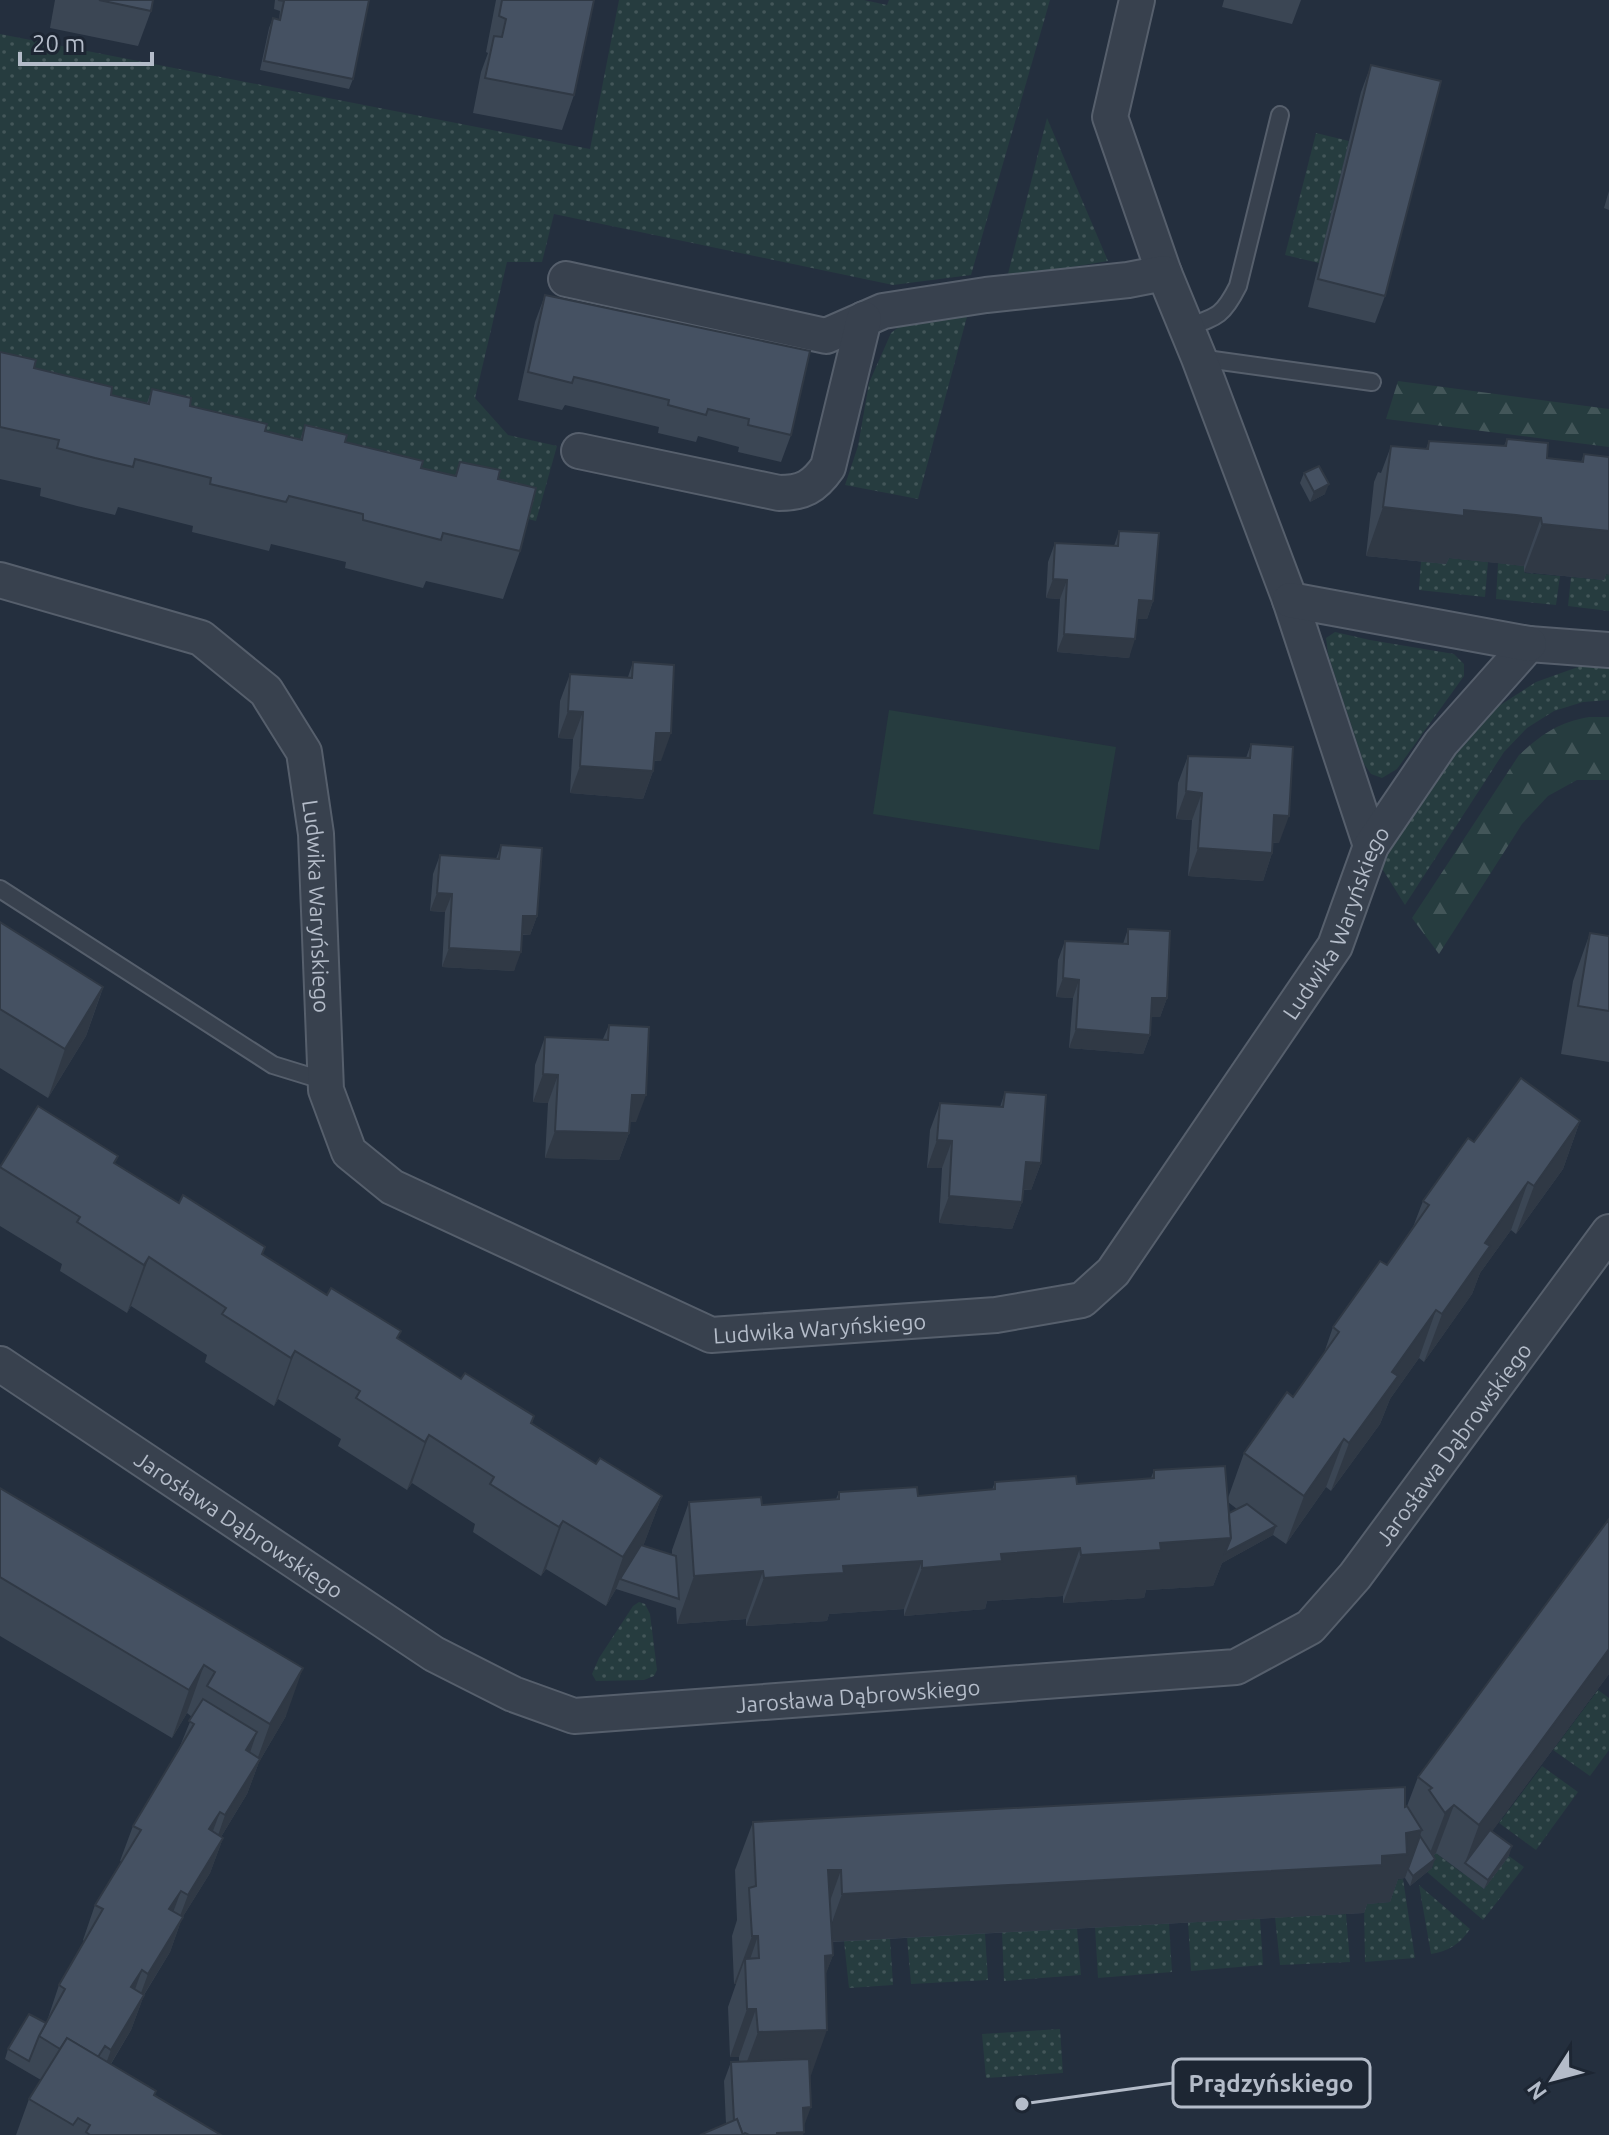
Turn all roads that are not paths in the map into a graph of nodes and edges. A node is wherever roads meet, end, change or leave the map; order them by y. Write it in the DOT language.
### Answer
graph roads {
  1 [pos="1137,0"];
  2 [pos="1280,115"];
  3 [pos="1164,273"];
  4 [pos="566,279"];
  5 [pos="864,319"];
  6 [pos="1193,342"];
  7 [pos="1372,382"];
  8 [pos="579,451"];
  9 [pos="0,580"];
  10 [pos="1290,600"];
  11 [pos="1529,644"];
  12 [pos="1609,650"];
  13 [pos="1371,846"];
  14 [pos="0,889"];
  15 [pos="325,1081"];
  16 [pos="1609,1232"];
  17 [pos="0,1364"];
  1 -- 3 [label="street"];
  2 -- 6 [label="lane"];
  3 -- 5 [label="street"];
  3 -- 6 [label="street"];
  4 -- 5 [label="street"];
  5 -- 8 [label="street"];
  6 -- 7 [label="lane"];
  6 -- 10 [label="street"];
  9 -- 15 [label="street, Ludwika Waryńskiego"];
  10 -- 11 [label="street"];
  10 -- 13 [label="street"];
  11 -- 12 [label="street"];
  11 -- 13 [label="street, Ludwika Waryńskiego"];
  13 -- 15 [label="street, Ludwika Waryńskiego"];
  14 -- 15 [label="lane"];
  16 -- 17 [label="street, Jarosława Dąbrowskiego"];
}
